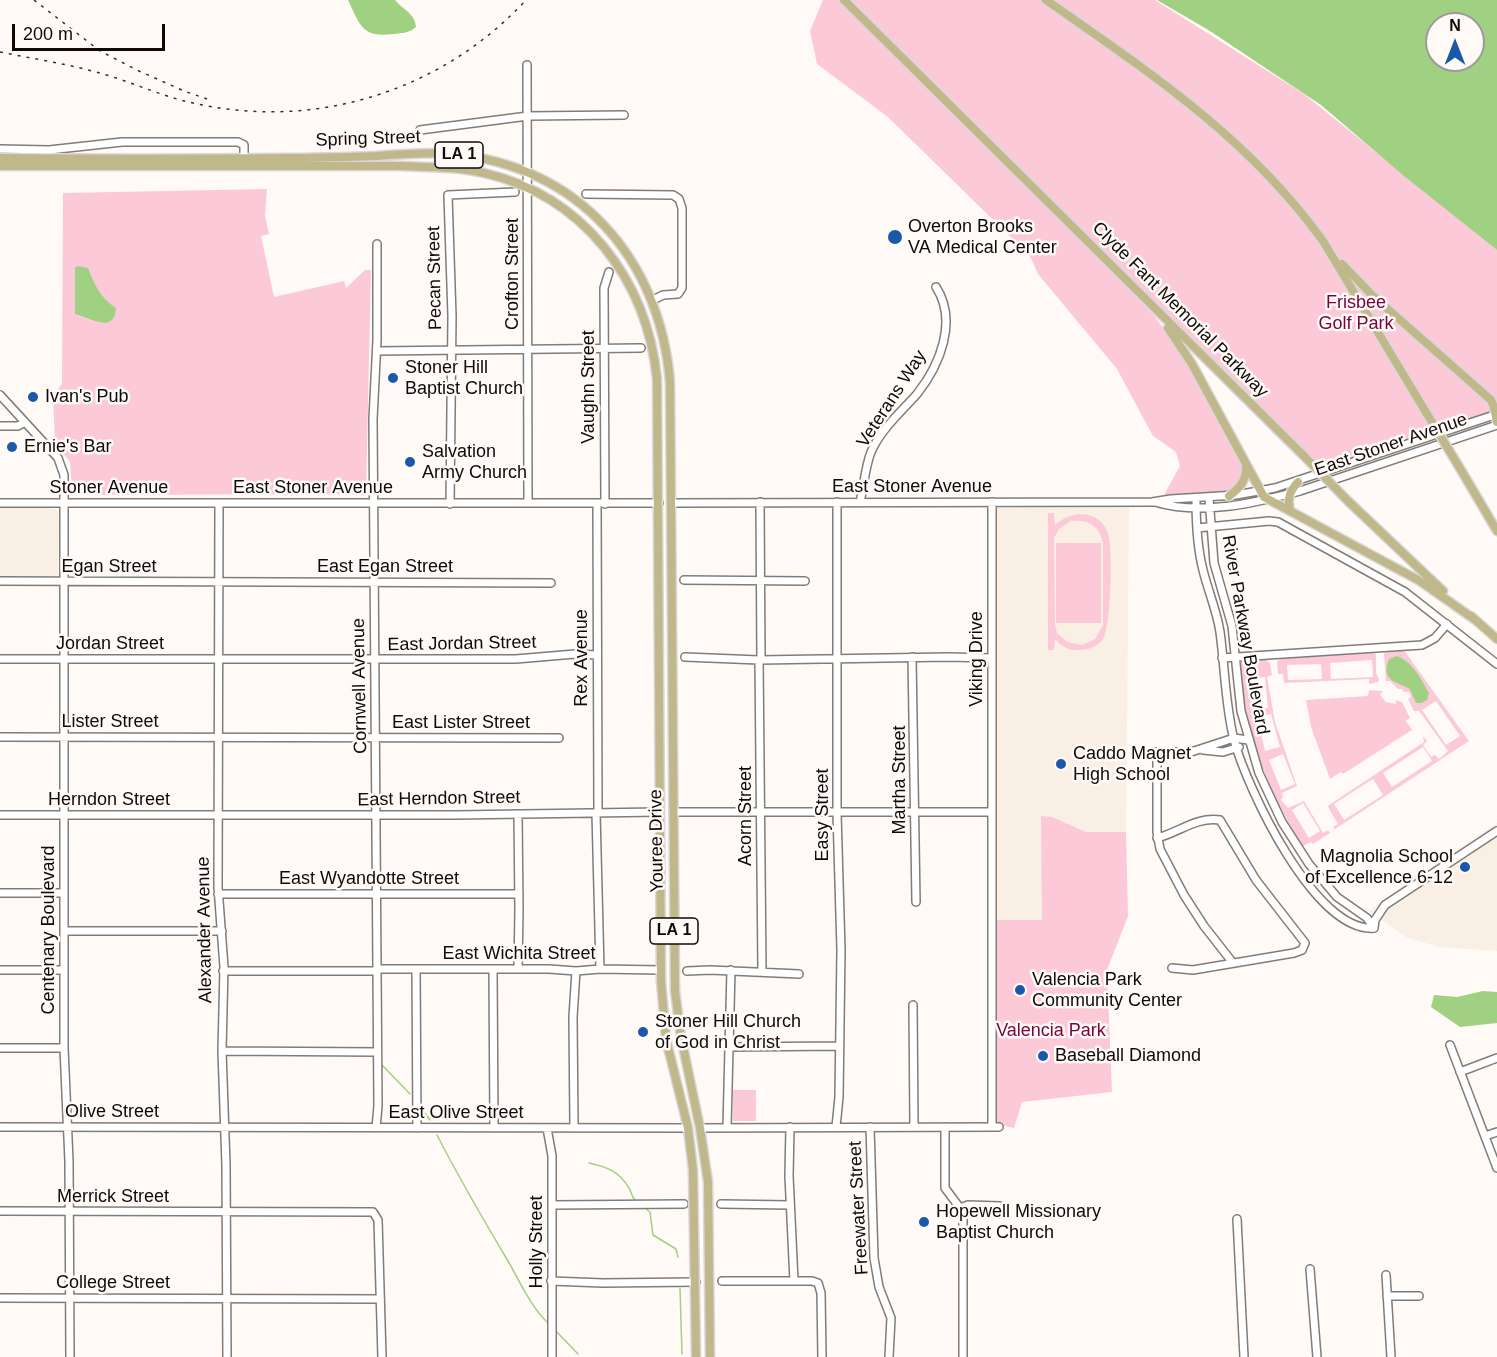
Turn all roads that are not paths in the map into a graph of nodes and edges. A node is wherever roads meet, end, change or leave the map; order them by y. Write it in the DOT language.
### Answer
graph roads {
  1 [pos="844,0"];
  2 [pos="1046,0"];
  3 [pos="527,65"];
  4 [pos="624,115"];
  5 [pos="528,116"];
  6 [pos="420,130"];
  7 [pos="0,149"];
  8 [pos="0,158"];
  9 [pos="245,162"];
  10 [pos="0,166"];
  11 [pos="527,173"];
  12 [pos="527,188"];
  13 [pos="515,192"];
  14 [pos="586,194"];
  15 [pos="1323,241"];
  16 [pos="377,244"];
  17 [pos="609,272"];
  18 [pos="936,287"];
  19 [pos="1140,296"];
  20 [pos="653,300"];
  21 [pos="605,348"];
  22 [pos="641,348"];
  23 [pos="528,349"];
  24 [pos="451,350"];
  25 [pos="377,351"];
  26 [pos="0,395"];
  27 [pos="1497,419"];
  28 [pos="25,422"];
  29 [pos="0,426"];
  30 [pos="1246,463"];
  31 [pos="1298,482"];
  32 [pos="1260,491"];
  33 [pos="1289,494"];
  34 [pos="1229,496"];
  35 [pos="1196,498"];
  36 [pos="1209,498"];
  37 [pos="1268,499"];
  38 [pos="672,502"];
  39 [pos="760,502"];
  40 [pos="837,502"];
  41 [pos="860,502"];
  42 [pos="992,502"];
  43 [pos="1152,502"];
  44 [pos="0,503"];
  45 [pos="64,503"];
  46 [pos="219,503"];
  47 [pos="528,503"];
  48 [pos="659,503"];
  49 [pos="373,504"];
  50 [pos="450,504"];
  51 [pos="597,504"];
  52 [pos="605,504"];
  53 [pos="1196,507"];
  54 [pos="1209,507"];
  55 [pos="1290,510"];
  56 [pos="1210,527"];
  57 [pos="1197,528"];
  58 [pos="1497,531"];
  59 [pos="684,580"];
  60 [pos="0,581"];
  61 [pos="219,581"];
  62 [pos="760,581"];
  63 [pos="805,581"];
  64 [pos="64,582"];
  65 [pos="374,582"];
  66 [pos="551,583"];
  67 [pos="1474,619"];
  68 [pos="1447,624"];
  69 [pos="1497,639"];
  70 [pos="597,656"];
  71 [pos="685,657"];
  72 [pos="912,657"];
  73 [pos="1235,657"];
  74 [pos="838,658"];
  75 [pos="992,658"];
  76 [pos="1222,658"];
  77 [pos="0,659"];
  78 [pos="64,659"];
  79 [pos="219,659"];
  80 [pos="375,659"];
  81 [pos="760,660"];
  82 [pos="1497,664"];
  83 [pos="0,737"];
  84 [pos="64,737"];
  85 [pos="219,737"];
  86 [pos="375,737"];
  87 [pos="559,738"];
  88 [pos="1234,738"];
  89 [pos="1248,740"];
  90 [pos="1237,748"];
  91 [pos="1203,750"];
  92 [pos="659,812"];
  93 [pos="673,812"];
  94 [pos="597,813"];
  95 [pos="761,813"];
  96 [pos="837,813"];
  97 [pos="914,813"];
  98 [pos="518,814"];
  99 [pos="992,814"];
  100 [pos="0,815"];
  101 [pos="64,815"];
  102 [pos="218,815"];
  103 [pos="376,815"];
  104 [pos="1497,831"];
  105 [pos="1157,838"];
  106 [pos="0,893"];
  107 [pos="64,893"];
  108 [pos="376,893"];
  109 [pos="218,894"];
  110 [pos="519,894"];
  111 [pos="916,902"];
  112 [pos="1374,928"];
  113 [pos="64,931"];
  114 [pos="222,931"];
  115 [pos="1233,963"];
  116 [pos="1172,968"];
  117 [pos="416,969"];
  118 [pos="493,969"];
  119 [pos="518,969"];
  120 [pos="600,969"];
  121 [pos="0,970"];
  122 [pos="64,970"];
  123 [pos="377,970"];
  124 [pos="660,970"];
  125 [pos="731,970"];
  126 [pos="224,971"];
  127 [pos="576,971"];
  128 [pos="687,971"];
  129 [pos="762,971"];
  130 [pos="799,974"];
  131 [pos="913,1005"];
  132 [pos="1450,1045"];
  133 [pos="839,1046"];
  134 [pos="729,1047"];
  135 [pos="0,1048"];
  136 [pos="64,1048"];
  137 [pos="222,1051"];
  138 [pos="376,1052"];
  139 [pos="1497,1058"];
  140 [pos="1460,1072"];
  141 [pos="0,1127"];
  142 [pos="66,1127"];
  143 [pos="728,1127"];
  144 [pos="790,1127"];
  145 [pos="836,1127"];
  146 [pos="870,1127"];
  147 [pos="914,1127"];
  148 [pos="945,1127"];
  149 [pos="225,1128"];
  150 [pos="376,1128"];
  151 [pos="417,1128"];
  152 [pos="494,1128"];
  153 [pos="547,1128"];
  154 [pos="574,1128"];
  155 [pos="688,1128"];
  156 [pos="700,1128"];
  157 [pos="1497,1132"];
  158 [pos="1485,1136"];
  159 [pos="1497,1168"];
  160 [pos="552,1204"];
  161 [pos="684,1204"];
  162 [pos="721,1204"];
  163 [pos="790,1205"];
  164 [pos="1000,1206"];
  165 [pos="960,1208"];
  166 [pos="0,1211"];
  167 [pos="69,1212"];
  168 [pos="225,1212"];
  169 [pos="1237,1219"];
  170 [pos="1310,1269"];
  171 [pos="1386,1275"];
  172 [pos="551,1281"];
  173 [pos="696,1281"];
  174 [pos="722,1281"];
  175 [pos="794,1281"];
  176 [pos="1387,1296"];
  177 [pos="1419,1296"];
  178 [pos="0,1298"];
  179 [pos="70,1298"];
  180 [pos="226,1299"];
  181 [pos="380,1299"];
  182 [pos="70,1357"];
  183 [pos="227,1357"];
  184 [pos="382,1357"];
  185 [pos="552,1357"];
  186 [pos="696,1357"];
  187 [pos="710,1357"];
  188 [pos="822,1357"];
  189 [pos="889,1357"];
  190 [pos="963,1357"];
  191 [pos="1244,1357"];
  192 [pos="1317,1357"];
  193 [pos="1391,1357"];
  1 -- 19 [label="main road, Clyde Fant Memorial Parkway"];
  2 -- 15 [label="main road"];
  3 -- 5 [label="street"];
  4 -- 5 [label="street"];
  5 -- 6 [label="street"];
  5 -- 11 [label="street"];
  7 -- 9 [label="street"];
  8 -- 9 [label="main road, Spring Street / LA 1"];
  9 -- 10 [label="main road, Spring Street / LA 1"];
  9 -- 11 [label="main road, Spring Street / LA 1"];
  9 -- 12 [label="main road, Spring Street / LA 1"];
  11 -- 12 [label="street, Crofton Street"];
  11 -- 20 [label="main road, Spring Street / LA 1"];
  12 -- 23 [label="street, Crofton Street"];
  12 -- 48 [label="main road, Spring Street / LA 1"];
  13 -- 24 [label="street, Pecan Street"];
  14 -- 20 [label="street"];
  15 -- 27 [label="main road"];
  15 -- 58 [label="main road, bridge"];
  16 -- 25 [label="street, Cornwell Avenue"];
  17 -- 21 [label="street, Vaughn Street"];
  18 -- 41 [label="street, Veterans Way"];
  19 -- 30 [label="main road"];
  19 -- 67 [label="main road, Clyde Fant Memorial Parkway, bridge"];
  20 -- 38 [label="main road, Spring Street / LA 1"];
  21 -- 22 [label="street"];
  21 -- 23 [label="street"];
  21 -- 52 [label="street, Vaughn Street"];
  23 -- 24 [label="street"];
  23 -- 47 [label="street, Crofton Street"];
  24 -- 25 [label="street"];
  24 -- 50 [label="street, Pecan Street"];
  25 -- 49 [label="street, Cornwell Avenue"];
  26 -- 28 [label="street, Centenary Boulevard"];
  27 -- 31 [label="street, East Stoner Avenue"];
  27 -- 33 [label="street, East Stoner Avenue"];
  28 -- 29 [label="street"];
  28 -- 45 [label="street, Centenary Boulevard"];
  30 -- 32 [label="main road"];
  30 -- 34 [label="main road"];
  31 -- 32 [label="street, East Stoner Avenue"];
  31 -- 33 [label="main road"];
  32 -- 34 [label="street, East Stoner Avenue"];
  32 -- 37 [label="main road"];
  33 -- 37 [label="street, East Stoner Avenue"];
  33 -- 55 [label="main road"];
  34 -- 36 [label="street, East Stoner Avenue"];
  35 -- 36 [label="street, East Stoner Avenue"];
  35 -- 43 [label="street, East Stoner Avenue"];
  35 -- 53 [label="street, River Parkway Boulevard"];
  36 -- 54 [label="street, River Parkway Boulevard"];
  37 -- 54 [label="street, East Stoner Avenue"];
  37 -- 55 [label="main road"];
  38 -- 39 [label="street, East Stoner Avenue"];
  38 -- 48 [label="main road"];
  38 -- 93 [label="main road, Youree Drive / LA 1"];
  39 -- 40 [label="street, East Stoner Avenue"];
  39 -- 62 [label="street, Acorn Street"];
  40 -- 41 [label="street, East Stoner Avenue"];
  40 -- 74 [label="street, Easy Street"];
  41 -- 42 [label="street, East Stoner Avenue"];
  42 -- 43 [label="street, East Stoner Avenue"];
  42 -- 75 [label="street, Viking Drive"];
  43 -- 53 [label="street, East Stoner Avenue"];
  44 -- 45 [label="street, Stoner Avenue"];
  45 -- 46 [label="street, Stoner Avenue"];
  45 -- 64 [label="street, Centenary Boulevard"];
  46 -- 49 [label="street, East Stoner Avenue"];
  46 -- 61 [label="street, Alexander Avenue"];
  47 -- 50 [label="street, East Stoner Avenue"];
  47 -- 51 [label="street, East Stoner Avenue"];
  48 -- 52 [label="street, East Stoner Avenue"];
  48 -- 92 [label="main road, Youree Drive / LA 1"];
  49 -- 50 [label="street, East Stoner Avenue"];
  49 -- 65 [label="street, Cornwell Avenue"];
  51 -- 52 [label="street, East Stoner Avenue"];
  51 -- 70 [label="street, Rex Avenue"];
  53 -- 54 [label="street, East Stoner Avenue"];
  53 -- 57 [label="street, River Parkway Boulevard"];
  54 -- 56 [label="street, River Parkway Boulevard"];
  55 -- 67 [label="main road"];
  56 -- 57 [label="street"];
  56 -- 68 [label="street"];
  56 -- 73 [label="street, River Parkway Boulevard"];
  57 -- 76 [label="street, River Parkway Boulevard"];
  59 -- 62 [label="street"];
  60 -- 64 [label="street, Egan Street"];
  61 -- 64 [label="street, Egan Street"];
  61 -- 65 [label="street, East Egan Street"];
  61 -- 79 [label="street, Alexander Avenue"];
  62 -- 63 [label="street"];
  62 -- 81 [label="street, Acorn Street"];
  64 -- 78 [label="street, Centenary Boulevard"];
  65 -- 66 [label="street, East Egan Street"];
  65 -- 80 [label="street, Cornwell Avenue"];
  67 -- 69 [label="main road, Clyde Fant Memorial Parkway"];
  68 -- 73 [label="street"];
  68 -- 82 [label="street"];
  70 -- 80 [label="street, East Jordan Street"];
  70 -- 94 [label="street, Rex Avenue"];
  71 -- 81 [label="street"];
  72 -- 74 [label="street"];
  72 -- 75 [label="street"];
  72 -- 97 [label="street, Martha Street"];
  73 -- 76 [label="street"];
  73 -- 89 [label="street, River Parkway Boulevard"];
  74 -- 81 [label="street"];
  74 -- 96 [label="street, Easy Street"];
  75 -- 99 [label="street, Viking Drive"];
  76 -- 88 [label="street, River Parkway Boulevard"];
  77 -- 78 [label="street, Jordan Street"];
  78 -- 79 [label="street, Jordan Street"];
  78 -- 84 [label="street, Centenary Boulevard"];
  79 -- 80 [label="street, East Jordan Street"];
  79 -- 85 [label="street, Alexander Avenue"];
  80 -- 86 [label="street, Cornwell Avenue"];
  81 -- 95 [label="street, Acorn Street"];
  83 -- 84 [label="street, Lister Street"];
  84 -- 85 [label="street, Lister Street"];
  84 -- 101 [label="street, Centenary Boulevard"];
  85 -- 86 [label="street, East Lister Street"];
  85 -- 102 [label="street, Alexander Avenue"];
  86 -- 87 [label="street, East Lister Street"];
  86 -- 103 [label="street, Cornwell Avenue"];
  88 -- 89 [label="street"];
  88 -- 90 [label="street, River Parkway Boulevard"];
  88 -- 91 [label="street"];
  89 -- 90 [label="street"];
  89 -- 112 [label="street, River Parkway Boulevard"];
  90 -- 91 [label="street"];
  90 -- 112 [label="street, River Parkway Boulevard"];
  91 -- 105 [label="street"];
  92 -- 93 [label="main road"];
  92 -- 94 [label="street, East Herndon Street"];
  92 -- 124 [label="main road, Youree Drive / LA 1"];
  93 -- 95 [label="street"];
  93 -- 156 [label="main road, Youree Drive / LA 1"];
  94 -- 98 [label="street, East Herndon Street"];
  94 -- 120 [label="street, Rex Avenue"];
  95 -- 96 [label="street"];
  95 -- 129 [label="street, Acorn Street"];
  96 -- 97 [label="street"];
  96 -- 133 [label="street, Easy Street"];
  97 -- 99 [label="street"];
  97 -- 111 [label="street, Martha Street"];
  98 -- 103 [label="street, East Herndon Street"];
  98 -- 110 [label="street"];
  99 -- 148 [label="street, Viking Drive"];
  100 -- 101 [label="street, Herndon Street"];
  101 -- 102 [label="street, Herndon Street"];
  101 -- 107 [label="street, Centenary Boulevard"];
  102 -- 103 [label="street, East Herndon Street"];
  102 -- 109 [label="street, Alexander Avenue"];
  103 -- 108 [label="street, Cornwell Avenue"];
  104 -- 112 [label="street"];
  105 -- 115 [label="street"];
  105 -- 115 [label="street"];
  106 -- 107 [label="street"];
  107 -- 113 [label="street, Centenary Boulevard"];
  108 -- 109 [label="street, East Wyandotte Street"];
  108 -- 110 [label="street, East Wyandotte Street"];
  108 -- 123 [label="street, Cornwell Avenue"];
  109 -- 114 [label="street, Alexander Avenue"];
  110 -- 119 [label="street"];
  113 -- 114 [label="street"];
  113 -- 122 [label="street, Centenary Boulevard"];
  114 -- 126 [label="street, Alexander Avenue"];
  115 -- 116 [label="street"];
  117 -- 118 [label="street, East Wichita Street"];
  117 -- 123 [label="street, East Wichita Street"];
  117 -- 151 [label="street"];
  118 -- 119 [label="street, East Wichita Street"];
  118 -- 152 [label="street"];
  119 -- 127 [label="street, East Wichita Street"];
  120 -- 124 [label="street, East Wichita Street"];
  120 -- 127 [label="street, East Wichita Street"];
  121 -- 122 [label="street"];
  122 -- 136 [label="street, Centenary Boulevard"];
  123 -- 126 [label="street, East Wichita Street"];
  123 -- 138 [label="street, Cornwell Avenue"];
  124 -- 155 [label="main road, Youree Drive / LA 1"];
  125 -- 128 [label="street"];
  125 -- 129 [label="street"];
  125 -- 134 [label="street"];
  126 -- 137 [label="street, Alexander Avenue"];
  127 -- 154 [label="street"];
  129 -- 130 [label="street"];
  131 -- 147 [label="street"];
  132 -- 140 [label="street"];
  133 -- 134 [label="street"];
  133 -- 145 [label="street, Easy Street"];
  134 -- 143 [label="street"];
  135 -- 136 [label="street"];
  136 -- 142 [label="street, Centenary Boulevard"];
  137 -- 138 [label="street"];
  137 -- 149 [label="street, Alexander Avenue"];
  138 -- 150 [label="street, Cornwell Avenue"];
  139 -- 140 [label="street"];
  140 -- 158 [label="street"];
  141 -- 142 [label="street, Olive Street"];
  142 -- 149 [label="street, Olive Street"];
  142 -- 167 [label="street, Centenary Boulevard"];
  143 -- 144 [label="street"];
  143 -- 156 [label="street"];
  144 -- 145 [label="street"];
  144 -- 163 [label="street"];
  145 -- 146 [label="street"];
  146 -- 147 [label="street"];
  146 -- 189 [label="street, Freewater Street"];
  147 -- 148 [label="street"];
  148 -- 165 [label="street"];
  149 -- 150 [label="street, East Olive Street"];
  149 -- 168 [label="street, Alexander Avenue"];
  150 -- 151 [label="street, East Olive Street"];
  151 -- 152 [label="street, East Olive Street"];
  152 -- 153 [label="street, East Olive Street"];
  153 -- 154 [label="street, East Olive Street"];
  153 -- 160 [label="street, Holly Street"];
  154 -- 155 [label="street, East Olive Street"];
  155 -- 156 [label="main road"];
  155 -- 173 [label="main road, Youree Drive / LA 1"];
  156 -- 187 [label="main road, Youree Drive / LA 1"];
  157 -- 158 [label="street"];
  158 -- 159 [label="street"];
  160 -- 161 [label="street"];
  160 -- 172 [label="street, Holly Street"];
  162 -- 163 [label="street"];
  163 -- 175 [label="street"];
  164 -- 165 [label="street"];
  165 -- 190 [label="street"];
  166 -- 167 [label="street, Merrick Street"];
  167 -- 168 [label="street, Merrick Street"];
  167 -- 179 [label="street, Centenary Boulevard"];
  168 -- 180 [label="street, Alexander Avenue"];
  168 -- 181 [label="street, Merrick Street"];
  169 -- 191 [label="street"];
  170 -- 192 [label="street"];
  171 -- 176 [label="street"];
  172 -- 173 [label="street"];
  172 -- 185 [label="street, Holly Street"];
  173 -- 186 [label="main road, Youree Drive / LA 1"];
  174 -- 175 [label="street"];
  175 -- 188 [label="street"];
  176 -- 177 [label="street"];
  176 -- 193 [label="street"];
  178 -- 179 [label="street, College Street"];
  179 -- 180 [label="street, College Street"];
  179 -- 182 [label="street, Centenary Boulevard"];
  180 -- 181 [label="street, College Street"];
  180 -- 183 [label="street, Alexander Avenue"];
  181 -- 184 [label="street"];
}
